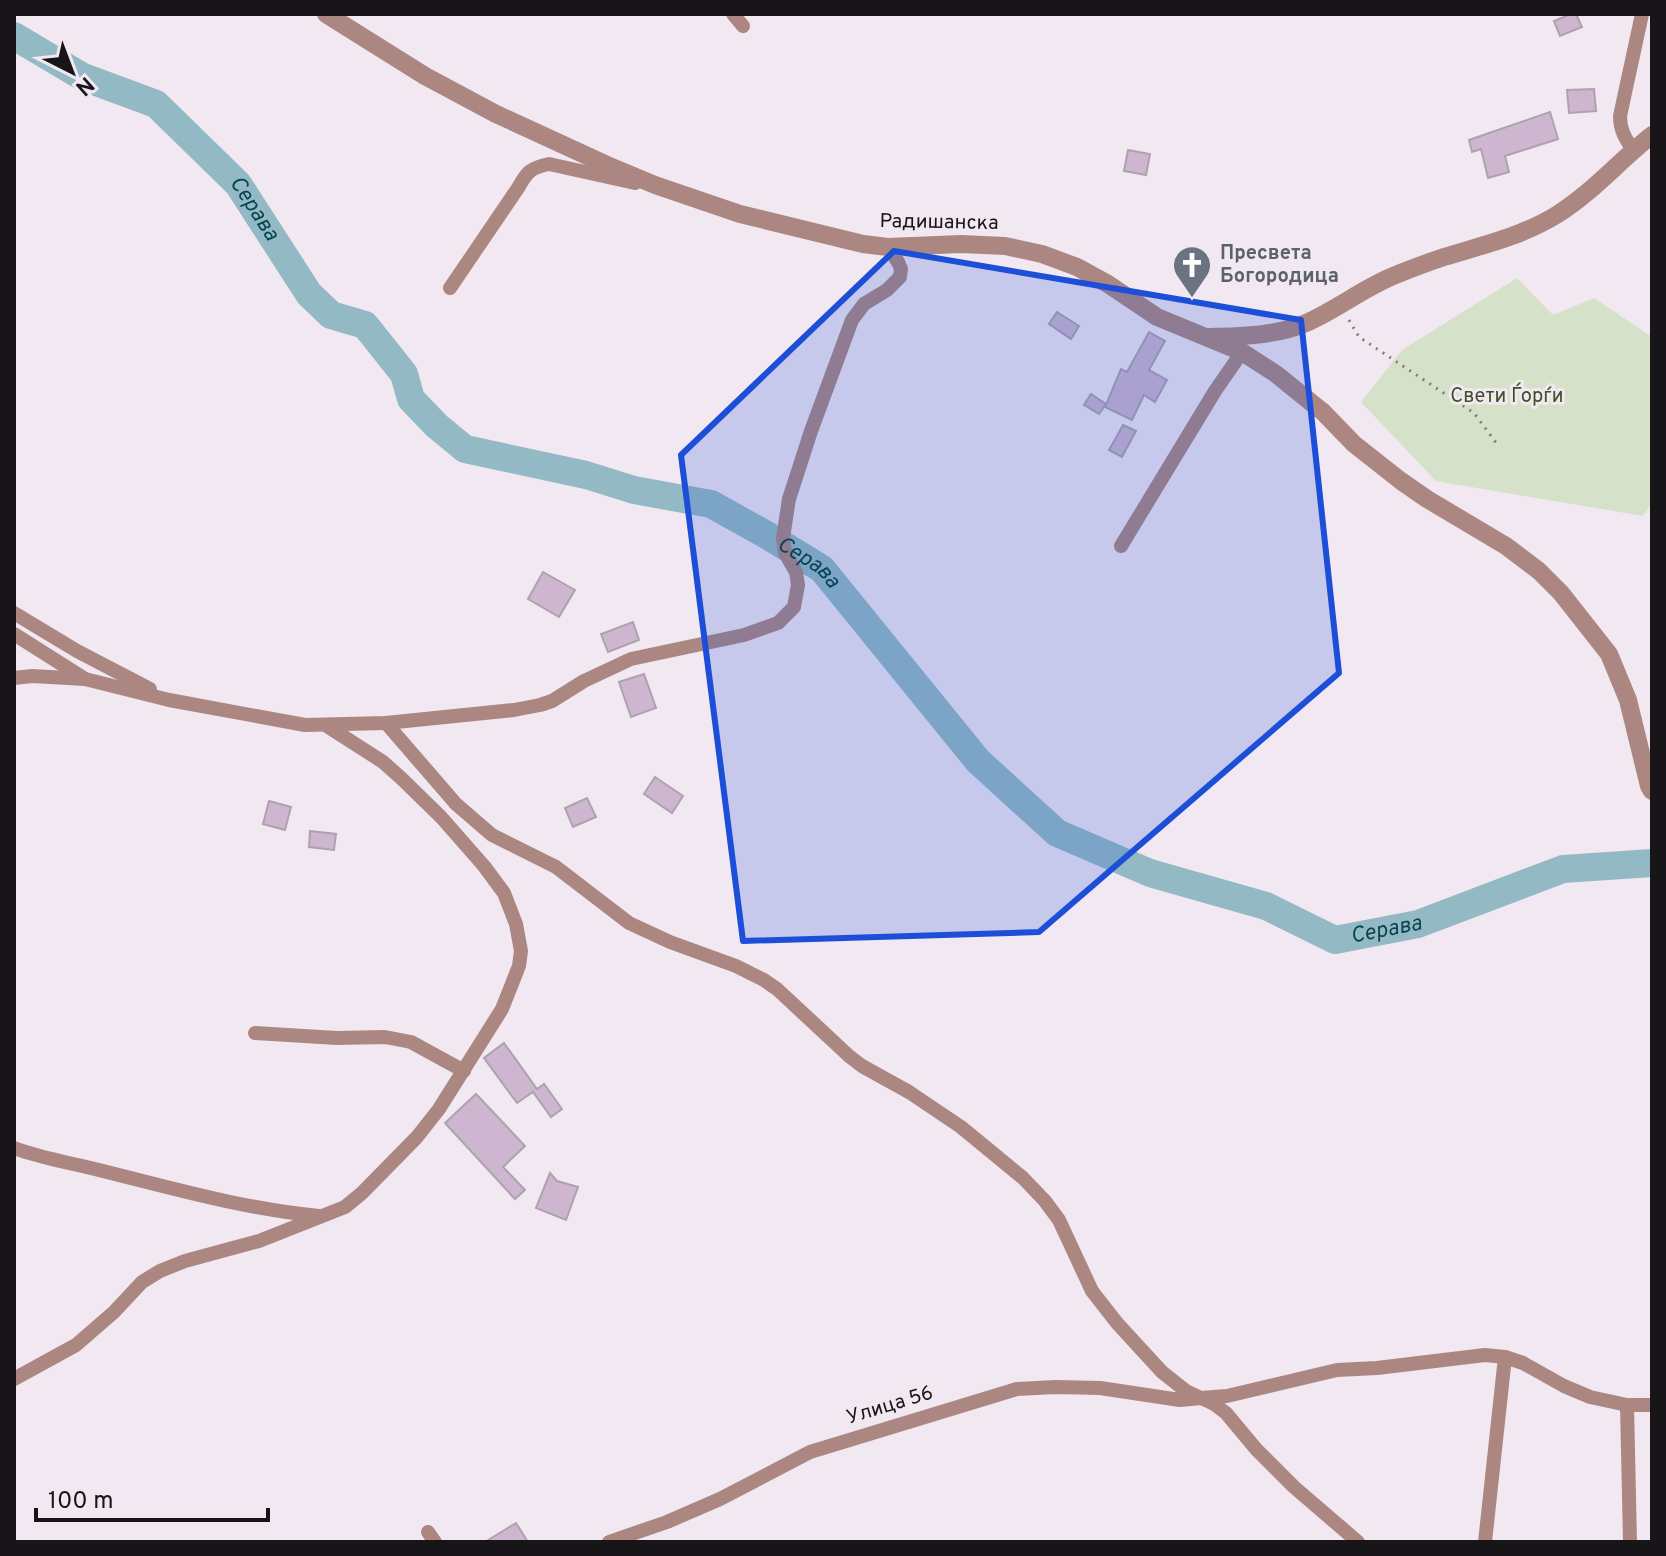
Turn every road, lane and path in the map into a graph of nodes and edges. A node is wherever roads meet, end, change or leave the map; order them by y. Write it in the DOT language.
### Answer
graph roads {
  1 [pos="326,14"];
  2 [pos="1642,14"];
  3 [pos="1652,135"];
  4 [pos="1633,150"];
  5 [pos="655,185"];
  6 [pos="888,247"];
  7 [pos="450,288"];
  8 [pos="1341,305"];
  9 [pos="1203,337"];
  10 [pos="1242,352"];
  11 [pos="1497,444"];
  12 [pos="1121,546"];
  13 [pos="14,613"];
  14 [pos="14,634"];
  15 [pos="14,678"];
  16 [pos="85,679"];
  17 [pos="169,700"];
  18 [pos="386,723"];
  19 [pos="326,726"];
  20 [pos="1652,791"];
  21 [pos="255,1033"];
  22 [pos="464,1071"];
  23 [pos="14,1148"];
  24 [pos="324,1216"];
  25 [pos="1505,1357"];
  26 [pos="14,1379"];
  27 [pos="1201,1398"];
  28 [pos="1627,1405"];
  29 [pos="1652,1405"];
  30 [pos="609,1542"];
  31 [pos="1358,1542"];
  32 [pos="1485,1542"];
  33 [pos="1630,1542"];
  1 -- 5 [label="street, Радишанска"];
  2 -- 4 [label="street"];
  3 -- 4 [label="street"];
  4 -- 8 [label="street"];
  5 -- 6 [label="street, Радишанска"];
  5 -- 7 [label="street"];
  6 -- 9 [label="street, Радишанска"];
  6 -- 18 [label="street"];
  8 -- 9 [label="street"];
  8 -- 11 [label="path"];
  9 -- 10 [label="street, Радишанска"];
  10 -- 12 [label="street"];
  10 -- 20 [label="street, Радишанска"];
  13 -- 17 [label="street"];
  14 -- 16 [label="street"];
  15 -- 16 [label="street"];
  16 -- 17 [label="street"];
  17 -- 19 [label="street"];
  18 -- 19 [label="street"];
  18 -- 27 [label="street"];
  19 -- 22 [label="street"];
  21 -- 22 [label="street"];
  22 -- 24 [label="street"];
  23 -- 24 [label="street"];
  24 -- 26 [label="street"];
  25 -- 27 [label="street, Улица 56"];
  25 -- 28 [label="street"];
  25 -- 32 [label="street"];
  27 -- 30 [label="street, Улица 56"];
  27 -- 31 [label="street"];
  28 -- 29 [label="street"];
  28 -- 33 [label="street"];
}
